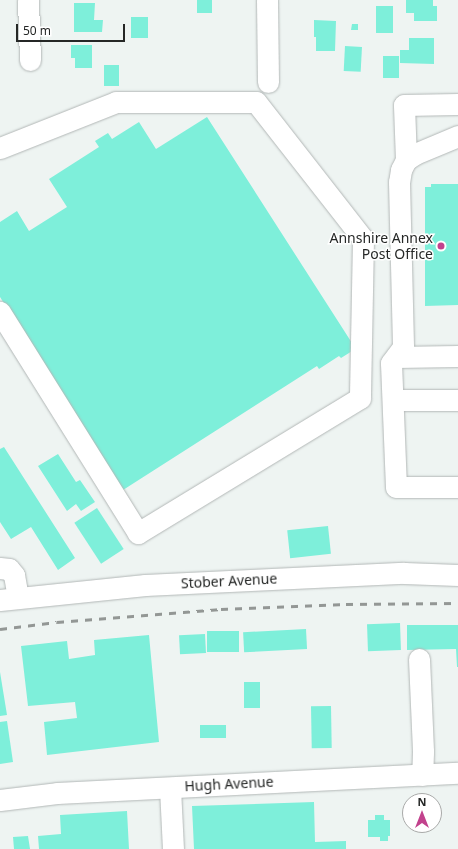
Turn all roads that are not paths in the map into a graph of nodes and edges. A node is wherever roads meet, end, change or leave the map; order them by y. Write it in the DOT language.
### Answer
graph roads {
  1 [pos="28,0"];
  2 [pos="268,0"];
  3 [pos="30,60"];
  4 [pos="268,82"];
  5 [pos="458,104"];
  6 [pos="458,136"];
  7 [pos="0,148"];
  8 [pos="406,160"];
  9 [pos="0,312"];
  10 [pos="458,356"];
  11 [pos="396,357"];
  12 [pos="392,400"];
  13 [pos="458,400"];
  14 [pos="458,487"];
  15 [pos="0,568"];
  16 [pos="458,575"];
  17 [pos="9,599"];
  18 [pos="419,659"];
  19 [pos="458,773"];
  20 [pos="422,775"];
  21 [pos="170,788"];
  22 [pos="0,800"];
  23 [pos="173,849"];
  1 -- 3 [label="street"];
  2 -- 4 [label="street"];
  5 -- 8 [label="street"];
  6 -- 8 [label="street"];
  7 -- 9 [label="street"];
  8 -- 11 [label="street"];
  10 -- 11 [label="street"];
  11 -- 12 [label="street"];
  12 -- 13 [label="street"];
  12 -- 14 [label="street"];
  15 -- 17 [label="street"];
  16 -- 17 [label="street, Stober Avenue"];
  18 -- 20 [label="street"];
  19 -- 20 [label="street, Hugh Avenue"];
  20 -- 21 [label="street, Hugh Avenue"];
  21 -- 22 [label="street, Hugh Avenue"];
  21 -- 23 [label="street"];
}
